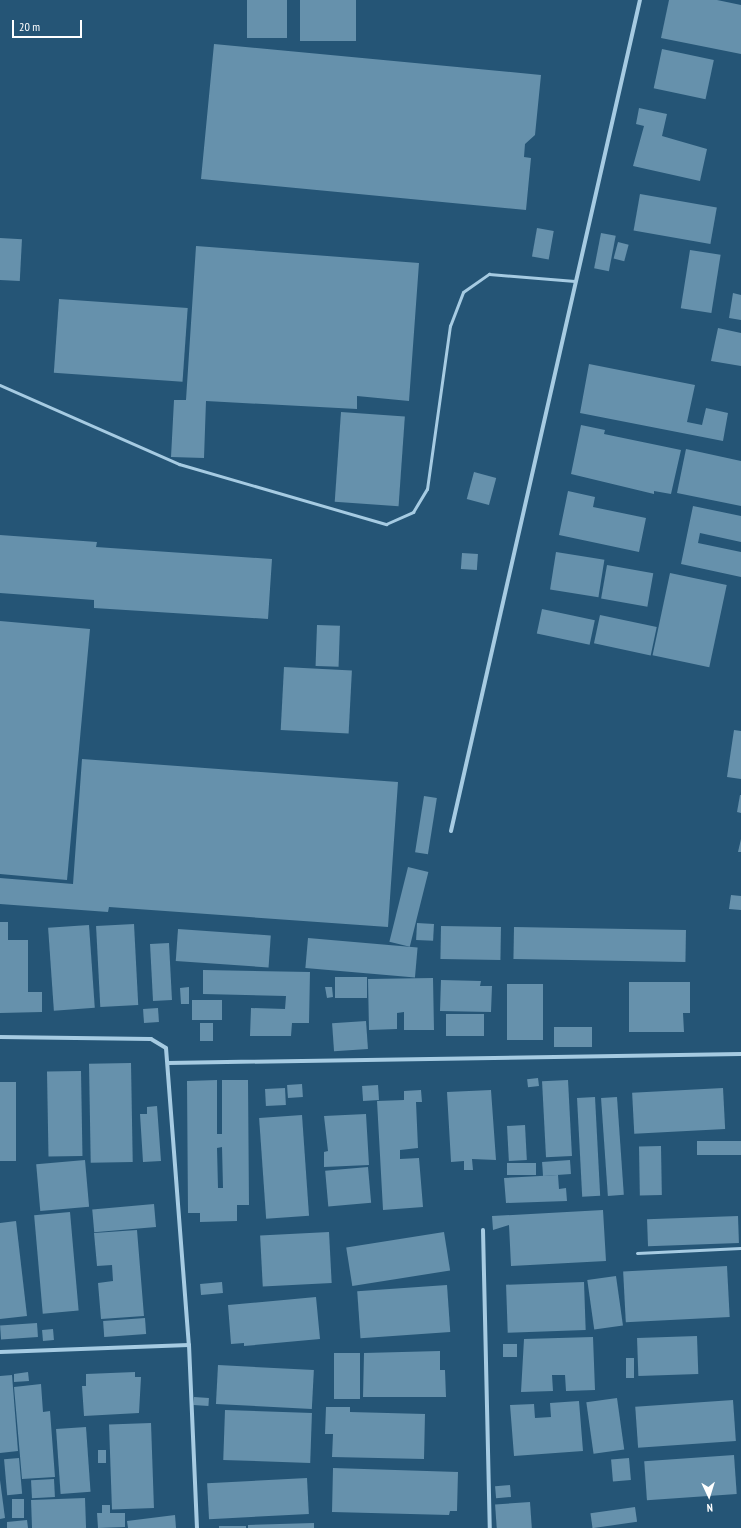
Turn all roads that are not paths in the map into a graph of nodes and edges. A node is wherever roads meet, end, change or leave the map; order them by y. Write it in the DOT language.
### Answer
graph roads {
  1 [pos="640,0"];
  2 [pos="575,281"];
  3 [pos="0,385"];
  4 [pos="451,831"];
  5 [pos="0,1037"];
  6 [pos="741,1054"];
  7 [pos="168,1063"];
  8 [pos="484,1230"];
  9 [pos="741,1248"];
  10 [pos="637,1253"];
  11 [pos="189,1345"];
  12 [pos="0,1352"];
  13 [pos="197,1528"];
  14 [pos="490,1528"];
  1 -- 2 [label="street"];
  2 -- 3 [label="lane"];
  2 -- 4 [label="street"];
  5 -- 7 [label="street"];
  6 -- 7 [label="street"];
  7 -- 11 [label="street"];
  8 -- 14 [label="street"];
  9 -- 10 [label="lane"];
  11 -- 12 [label="street"];
  11 -- 13 [label="street"];
}
